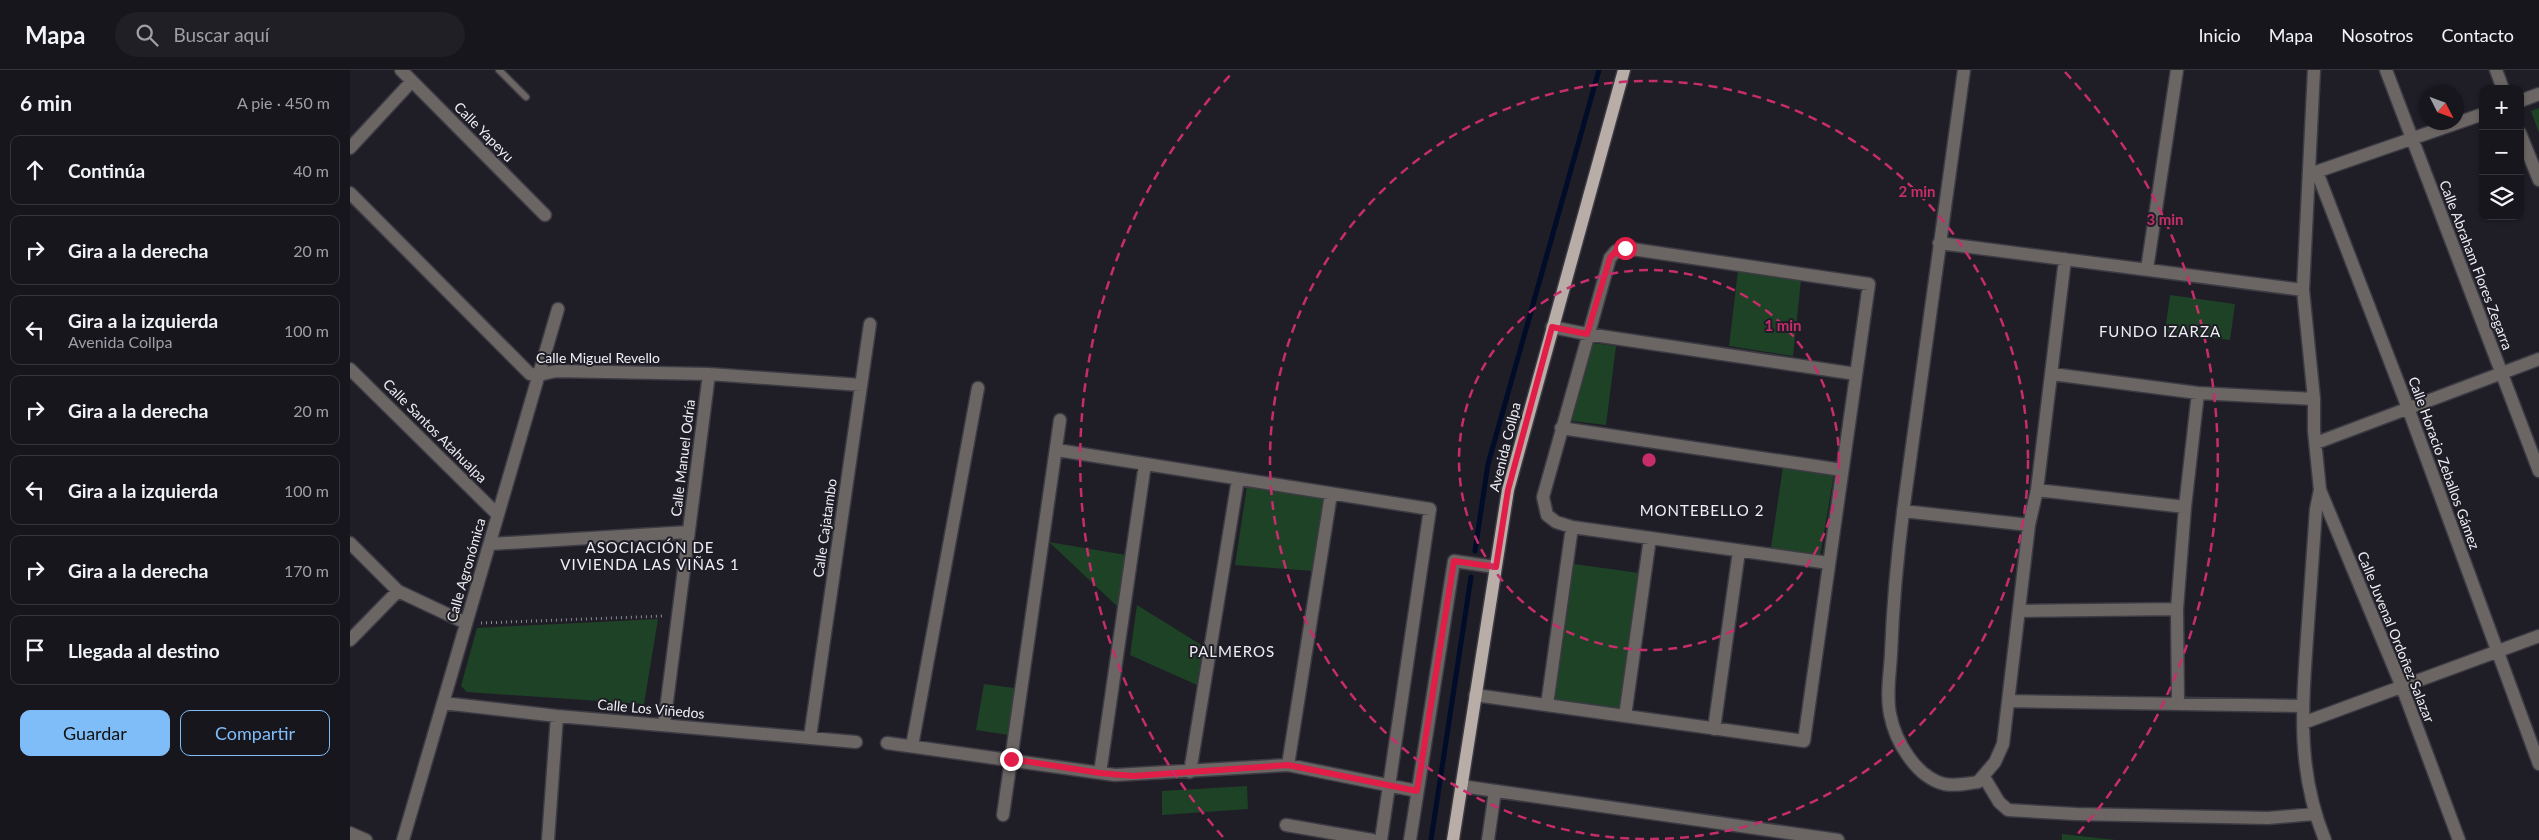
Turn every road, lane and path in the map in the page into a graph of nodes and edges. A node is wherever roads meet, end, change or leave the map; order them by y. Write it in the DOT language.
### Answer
graph roads {
  1 [pos="401,70"];
  2 [pos="499,70"];
  3 [pos="1624,70"];
  4 [pos="1964,70"];
  5 [pos="2177,70"];
  6 [pos="2314,70"];
  7 [pos="2386,70"];
  8 [pos="2496,70"];
  9 [pos="412,81"];
  10 [pos="2502,85"];
  11 [pos="2539,94"];
  12 [pos="526,97"];
  13 [pos="2524,100"];
  14 [pos="2479,115"];
  15 [pos="2411,139"];
  16 [pos="2524,142"];
  17 [pos="350,148"];
  18 [pos="2312,174"];
  19 [pos="2539,180"];
  20 [pos="350,193"];
  21 [pos="545,215"];
  22 [pos="1939,243"];
  23 [pos="2065,259"];
  24 [pos="2146,269"];
  25 [pos="2303,290"];
  26 [pos="558,309"];
  27 [pos="870,324"];
  28 [pos="1552,327"];
  29 [pos="1587,334"];
  30 [pos="2539,359"];
  31 [pos="350,368"];
  32 [pos="2501,373"];
  33 [pos="708,374"];
  34 [pos="1856,374"];
  35 [pos="2052,374"];
  36 [pos="539,375"];
  37 [pos="861,385"];
  38 [pos="978,388"];
  39 [pos="2198,393"];
  40 [pos="2314,399"];
  41 [pos="2408,408"];
  42 [pos="1060,420"];
  43 [pos="1562,428"];
  44 [pos="2316,443"];
  45 [pos="1056,450"];
  46 [pos="1145,464"];
  47 [pos="1842,470"];
  48 [pos="2539,471"];
  49 [pos="1238,479"];
  50 [pos="2037,490"];
  51 [pos="2320,490"];
  52 [pos="1331,494"];
  53 [pos="2185,507"];
  54 [pos="1903,511"];
  55 [pos="498,515"];
  56 [pos="2029,525"];
  57 [pos="1572,527"];
  58 [pos="688,532"];
  59 [pos="1650,538"];
  60 [pos="350,543"];
  61 [pos="490,544"];
  62 [pos="1739,551"];
  63 [pos="1829,563"];
  64 [pos="1496,567"];
  65 [pos="398,592"];
  66 [pos="2177,609"];
  67 [pos="2020,611"];
  68 [pos="678,616"];
  69 [pos="466,623"];
  70 [pos="2539,636"];
  71 [pos="350,640"];
  72 [pos="2498,651"];
  73 [pos="2402,687"];
  74 [pos="1475,695"];
  75 [pos="2008,701"];
  76 [pos="443,703"];
  77 [pos="2178,704"];
  78 [pos="1547,705"];
  79 [pos="2303,706"];
  80 [pos="557,716"];
  81 [pos="1625,716"];
  82 [pos="2303,723"];
  83 [pos="664,725"];
  84 [pos="1714,729"];
  85 [pos="810,736"];
  86 [pos="856,742"];
  87 [pos="887,743"];
  88 [pos="912,746"];
  89 [pos="1011,759"];
  90 [pos="2539,764"];
  91 [pos="1288,765"];
  92 [pos="1190,772"];
  93 [pos="1100,773"];
  94 [pos="1984,777"];
  95 [pos="1390,786"];
  96 [pos="1461,786"];
  97 [pos="1417,791"];
  98 [pos="1494,791"];
  99 [pos="2314,814"];
  100 [pos="1003,815"];
  101 [pos="1286,825"];
  102 [pos="350,833"];
  103 [pos="366,840"];
  104 [pos="403,840"];
  105 [pos="548,840"];
  106 [pos="1372,840"];
  107 [pos="1381,840"];
  108 [pos="1410,840"];
  109 [pos="1453,840"];
  110 [pos="1488,840"];
  111 [pos="1838,840"];
  112 [pos="2325,840"];
  113 [pos="2459,840"];
  1 -- 9 [label="street, Calle Yapeyu"];
  2 -- 12 [label="lane"];
  3 -- 28 [label="main road, Avenida Collpa"];
  4 -- 22 [label="street"];
  5 -- 24 [label="street"];
  6 -- 18 [label="street, Calle Juvenal Ordoñez Salazar"];
  7 -- 15 [label="street, Calle Abraham Flores Zegarra"];
  8 -- 10 [label="street"];
  9 -- 17 [label="street"];
  9 -- 21 [label="street, Calle Yapeyu"];
  11 -- 13 [label="street"];
  14 -- 15 [label="street"];
  15 -- 18 [label="street"];
  15 -- 32 [label="street, Calle Abraham Flores Zegarra"];
  16 -- 19 [label="street"];
  18 -- 25 [label="street, Calle Juvenal Ordoñez Salazar"];
  18 -- 41 [label="street, Calle Horacio Zeballos Gámez"];
  20 -- 36 [label="street, Calle Miguel Revello"];
  22 -- 23 [label="street"];
  22 -- 54 [label="street"];
  23 -- 24 [label="street"];
  23 -- 35 [label="street"];
  24 -- 25 [label="street"];
  25 -- 40 [label="street, Calle Juvenal Ordoñez Salazar"];
  26 -- 36 [label="street, Calle Agronómica"];
  27 -- 37 [label="street, Calle Cajatambo"];
  28 -- 29 [label="street"];
  28 -- 64 [label="main road, Avenida Collpa"];
  29 -- 34 [label="street"];
  29 -- 34 [label="street"];
  29 -- 43 [label="street"];
  30 -- 32 [label="street"];
  31 -- 55 [label="street, Calle Santos Atahualpa"];
  32 -- 41 [label="street"];
  32 -- 48 [label="street, Calle Abraham Flores Zegarra"];
  33 -- 36 [label="street, Calle Miguel Revello"];
  33 -- 37 [label="street, Calle Miguel Revello"];
  33 -- 58 [label="street, Calle Manuel Odría"];
  34 -- 47 [label="street"];
  35 -- 39 [label="street"];
  35 -- 50 [label="street"];
  36 -- 55 [label="street, Calle Agronómica"];
  37 -- 85 [label="street, Calle Cajatambo"];
  38 -- 88 [label="street"];
  39 -- 40 [label="street"];
  39 -- 53 [label="street"];
  40 -- 44 [label="street, Calle Juvenal Ordoñez Salazar"];
  41 -- 44 [label="street"];
  41 -- 72 [label="street, Calle Horacio Zeballos Gámez"];
  42 -- 45 [label="street"];
  43 -- 47 [label="street"];
  43 -- 57 [label="street"];
  44 -- 51 [label="street, Calle Juvenal Ordoñez Salazar"];
  45 -- 46 [label="street"];
  45 -- 89 [label="street"];
  46 -- 49 [label="street"];
  46 -- 93 [label="street"];
  47 -- 63 [label="street"];
  49 -- 52 [label="street"];
  49 -- 92 [label="street"];
  50 -- 53 [label="street"];
  50 -- 56 [label="street"];
  51 -- 73 [label="street, Calle Juvenal Ordoñez Salazar"];
  51 -- 79 [label="street"];
  52 -- 91 [label="street"];
  52 -- 95 [label="street"];
  53 -- 66 [label="street"];
  54 -- 56 [label="street"];
  54 -- 94 [label="street"];
  55 -- 61 [label="street, Calle Agronómica"];
  56 -- 67 [label="street"];
  57 -- 59 [label="street"];
  57 -- 78 [label="street"];
  58 -- 61 [label="street"];
  58 -- 68 [label="street, Calle Manuel Odría"];
  59 -- 62 [label="street"];
  59 -- 81 [label="street"];
  60 -- 65 [label="street"];
  61 -- 69 [label="street, Calle Agronómica"];
  62 -- 63 [label="street"];
  62 -- 84 [label="street"];
  63 -- 84 [label="street"];
  64 -- 74 [label="main road, Avenida Collpa"];
  64 -- 97 [label="street"];
  65 -- 69 [label="street"];
  65 -- 71 [label="street"];
  66 -- 67 [label="street"];
  66 -- 77 [label="street"];
  67 -- 75 [label="street"];
  68 -- 69 [label="path"];
  68 -- 83 [label="street, Calle Manuel Odría"];
  69 -- 76 [label="street, Calle Agronómica"];
  70 -- 72 [label="street"];
  72 -- 73 [label="street"];
  72 -- 90 [label="street, Calle Horacio Zeballos Gámez"];
  73 -- 82 [label="street"];
  73 -- 113 [label="street, Calle Juvenal Ordoñez Salazar"];
  74 -- 78 [label="street"];
  74 -- 96 [label="main road, Avenida Collpa"];
  75 -- 77 [label="street"];
  75 -- 94 [label="street"];
  76 -- 80 [label="street, Calle Los Viñedos"];
  76 -- 104 [label="street, Calle Agronómica"];
  77 -- 79 [label="street"];
  78 -- 81 [label="street"];
  79 -- 82 [label="street"];
  80 -- 83 [label="street, Calle Los Viñedos"];
  80 -- 105 [label="street"];
  81 -- 84 [label="street"];
  82 -- 99 [label="street"];
  83 -- 85 [label="street, Calle Los Viñedos"];
  85 -- 86 [label="street, Calle Los Viñedos"];
  87 -- 88 [label="street"];
  88 -- 89 [label="street"];
  89 -- 93 [label="street"];
  89 -- 100 [label="street"];
  91 -- 92 [label="street"];
  91 -- 95 [label="street"];
  92 -- 93 [label="street"];
  94 -- 99 [label="street"];
  95 -- 97 [label="street"];
  95 -- 107 [label="street"];
  96 -- 98 [label="street"];
  96 -- 109 [label="main road, Avenida Collpa"];
  97 -- 108 [label="street"];
  98 -- 110 [label="street"];
  98 -- 111 [label="street"];
  99 -- 112 [label="street"];
  101 -- 106 [label="street"];
  102 -- 103 [label="street"];
}
